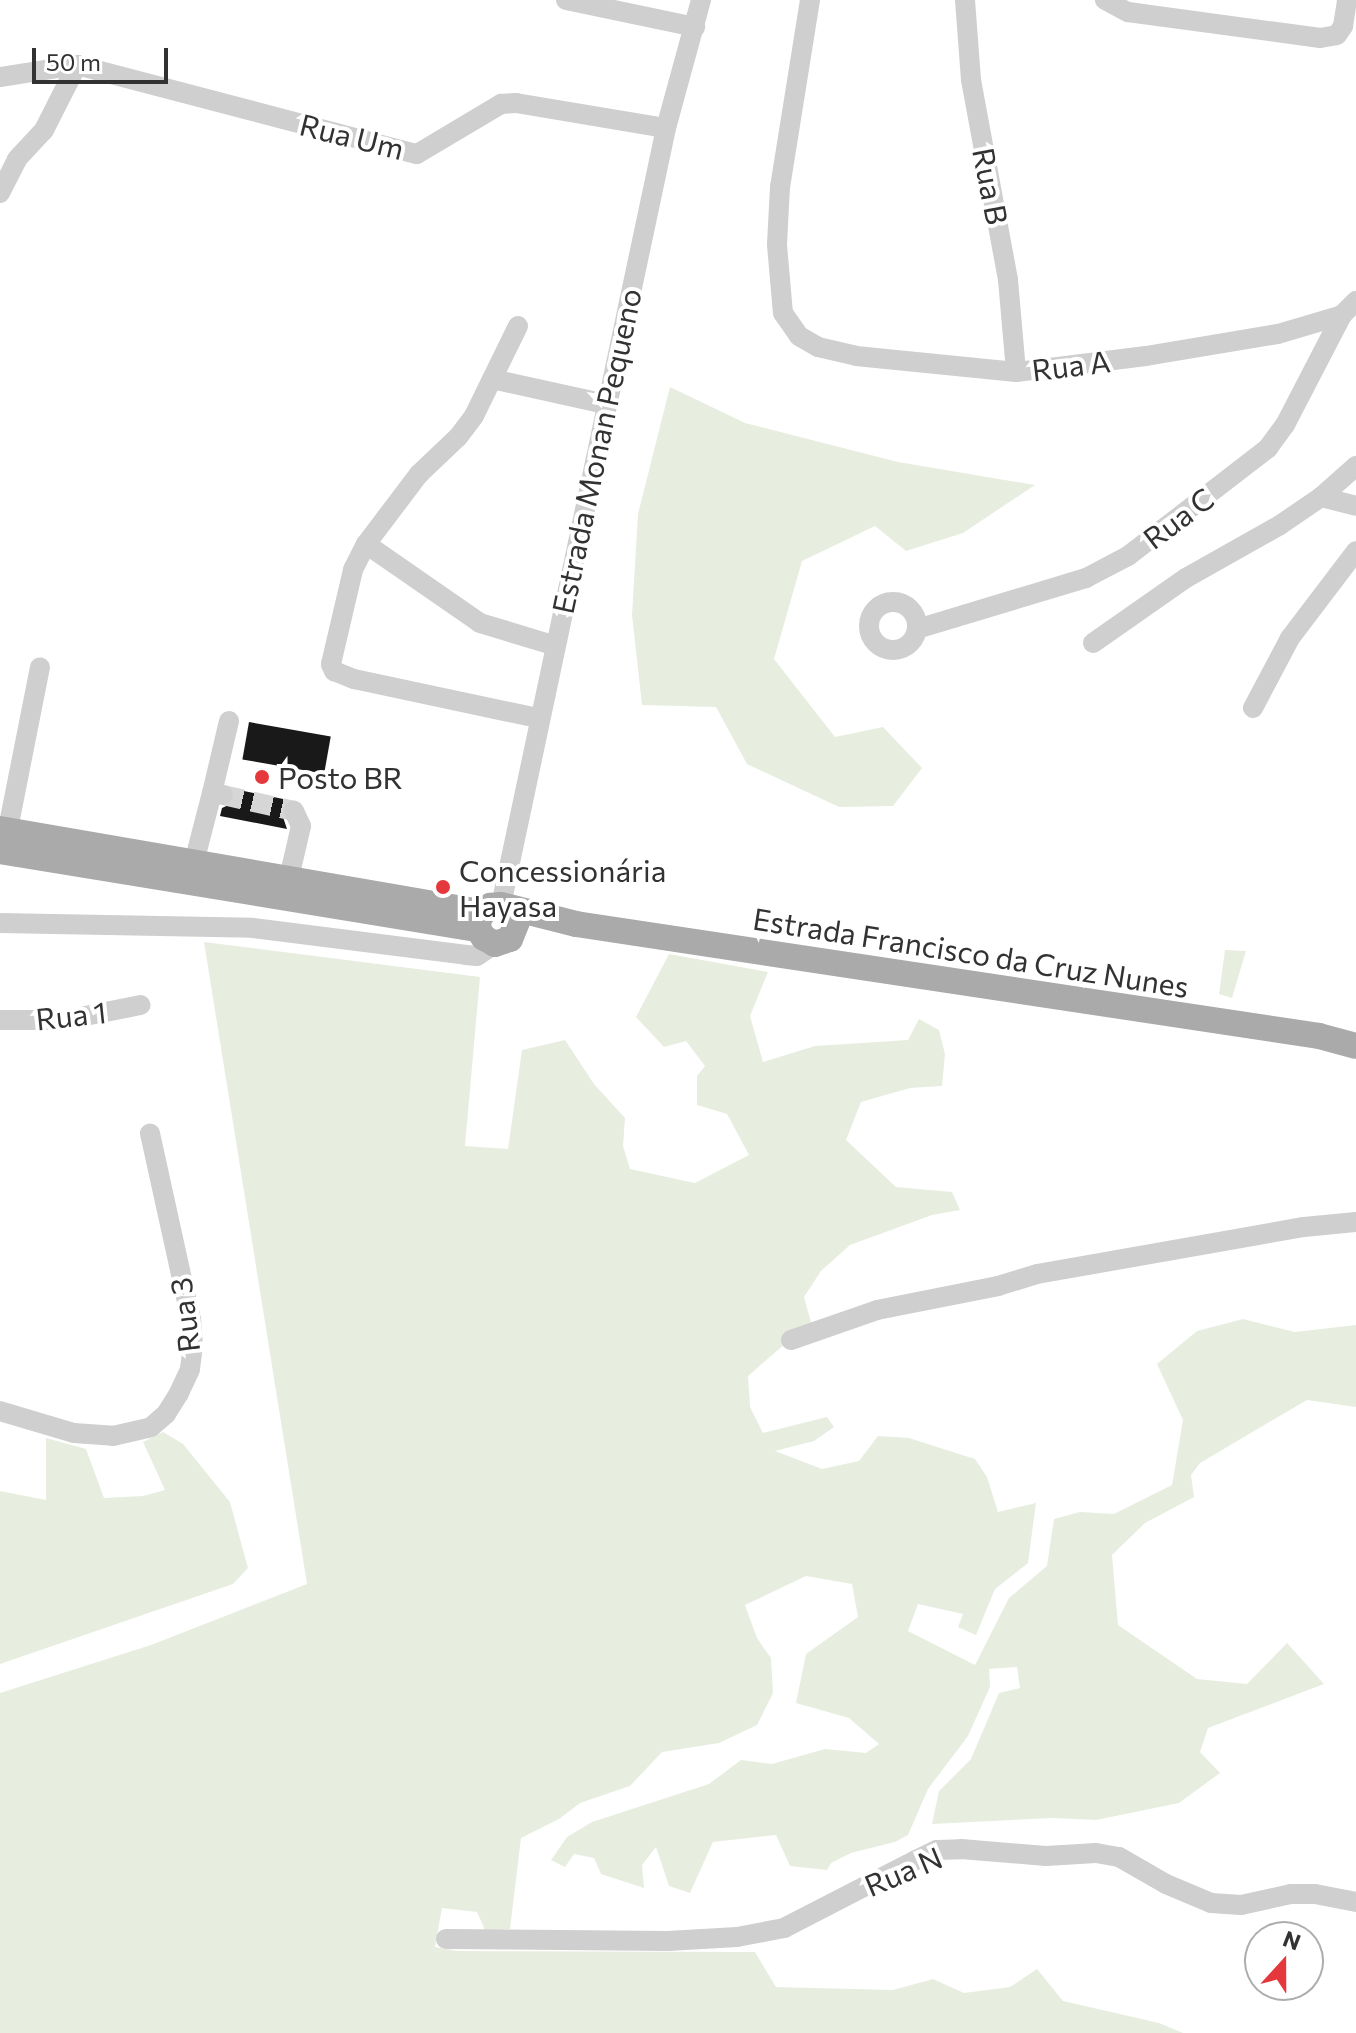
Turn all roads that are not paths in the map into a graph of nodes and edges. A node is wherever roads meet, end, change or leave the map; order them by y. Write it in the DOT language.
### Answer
graph roads {
  1 [pos="566,0"];
  2 [pos="701,0"];
  3 [pos="810,0"];
  4 [pos="965,0"];
  5 [pos="1105,0"];
  6 [pos="1347,0"];
  7 [pos="695,27"];
  8 [pos="77,65"];
  9 [pos="0,77"];
  10 [pos="666,128"];
  11 [pos="0,193"];
  12 [pos="1349,308"];
  13 [pos="518,326"];
  14 [pos="1016,372"];
  15 [pos="492,379"];
  16 [pos="606,404"];
  17 [pos="1356,466"];
  18 [pos="1321,497"];
  19 [pos="1356,506"];
  20 [pos="366,544"];
  21 [pos="1356,551"];
  22 [pos="917,629"];
  23 [pos="1093,643"];
  24 [pos="553,645"];
  25 [pos="40,667"];
  26 [pos="1253,708"];
  27 [pos="538,718"];
  28 [pos="229,721"];
  29 [pos="294,811"];
  30 [pos="3,841"];
  31 [pos="192,872"];
  32 [pos="287,887"];
  33 [pos="497,922"];
  34 [pos="0,923"];
  35 [pos="141,1005"];
  36 [pos="0,1020"];
  37 [pos="1356,1046"];
  38 [pos="150,1133"];
  39 [pos="1356,1222"];
  40 [pos="791,1340"];
  41 [pos="0,1411"];
  42 [pos="1356,1902"];
  43 [pos="446,1939"];
  1 -- 7 [label="street"];
  2 -- 7 [label="street, Estrada Monan Pequeno"];
  3 -- 14 [label="street, Rua A"];
  4 -- 14 [label="street, Rua B"];
  5 -- 6 [label="street"];
  7 -- 10 [label="street, Estrada Monan Pequeno"];
  8 -- 9 [label="street, Rua Um"];
  8 -- 10 [label="street, Rua Um"];
  8 -- 11 [label="street"];
  10 -- 16 [label="street, Estrada Monan Pequeno"];
  12 -- 14 [label="street, Rua A"];
  12 -- 22 [label="street, Rua C"];
  13 -- 15 [label="street"];
  15 -- 16 [label="street"];
  15 -- 20 [label="street"];
  16 -- 24 [label="street, Estrada Monan Pequeno"];
  17 -- 18 [label="street"];
  18 -- 19 [label="street"];
  18 -- 23 [label="street"];
  20 -- 24 [label="street"];
  20 -- 27 [label="street"];
  21 -- 26 [label="street"];
  24 -- 27 [label="street, Estrada Monan Pequeno"];
  25 -- 30 [label="street"];
  27 -- 33 [label="street, Estrada Monan Pequeno"];
  28 -- 31 [label="street"];
  29 -- 32 [label="street"];
  30 -- 31 [label="main road, Estrada Francisco da Cruz Nunes"];
  31 -- 32 [label="main road, Estrada Francisco da Cruz Nunes"];
  32 -- 33 [label="main road, Estrada Francisco da Cruz Nunes"];
  33 -- 34 [label="street"];
  33 -- 37 [label="main road, Estrada Francisco da Cruz Nunes"];
  35 -- 36 [label="street, Rua 1"];
  38 -- 41 [label="street, Rua 3"];
  39 -- 40 [label="street"];
  42 -- 43 [label="street, Rua N"];
}
